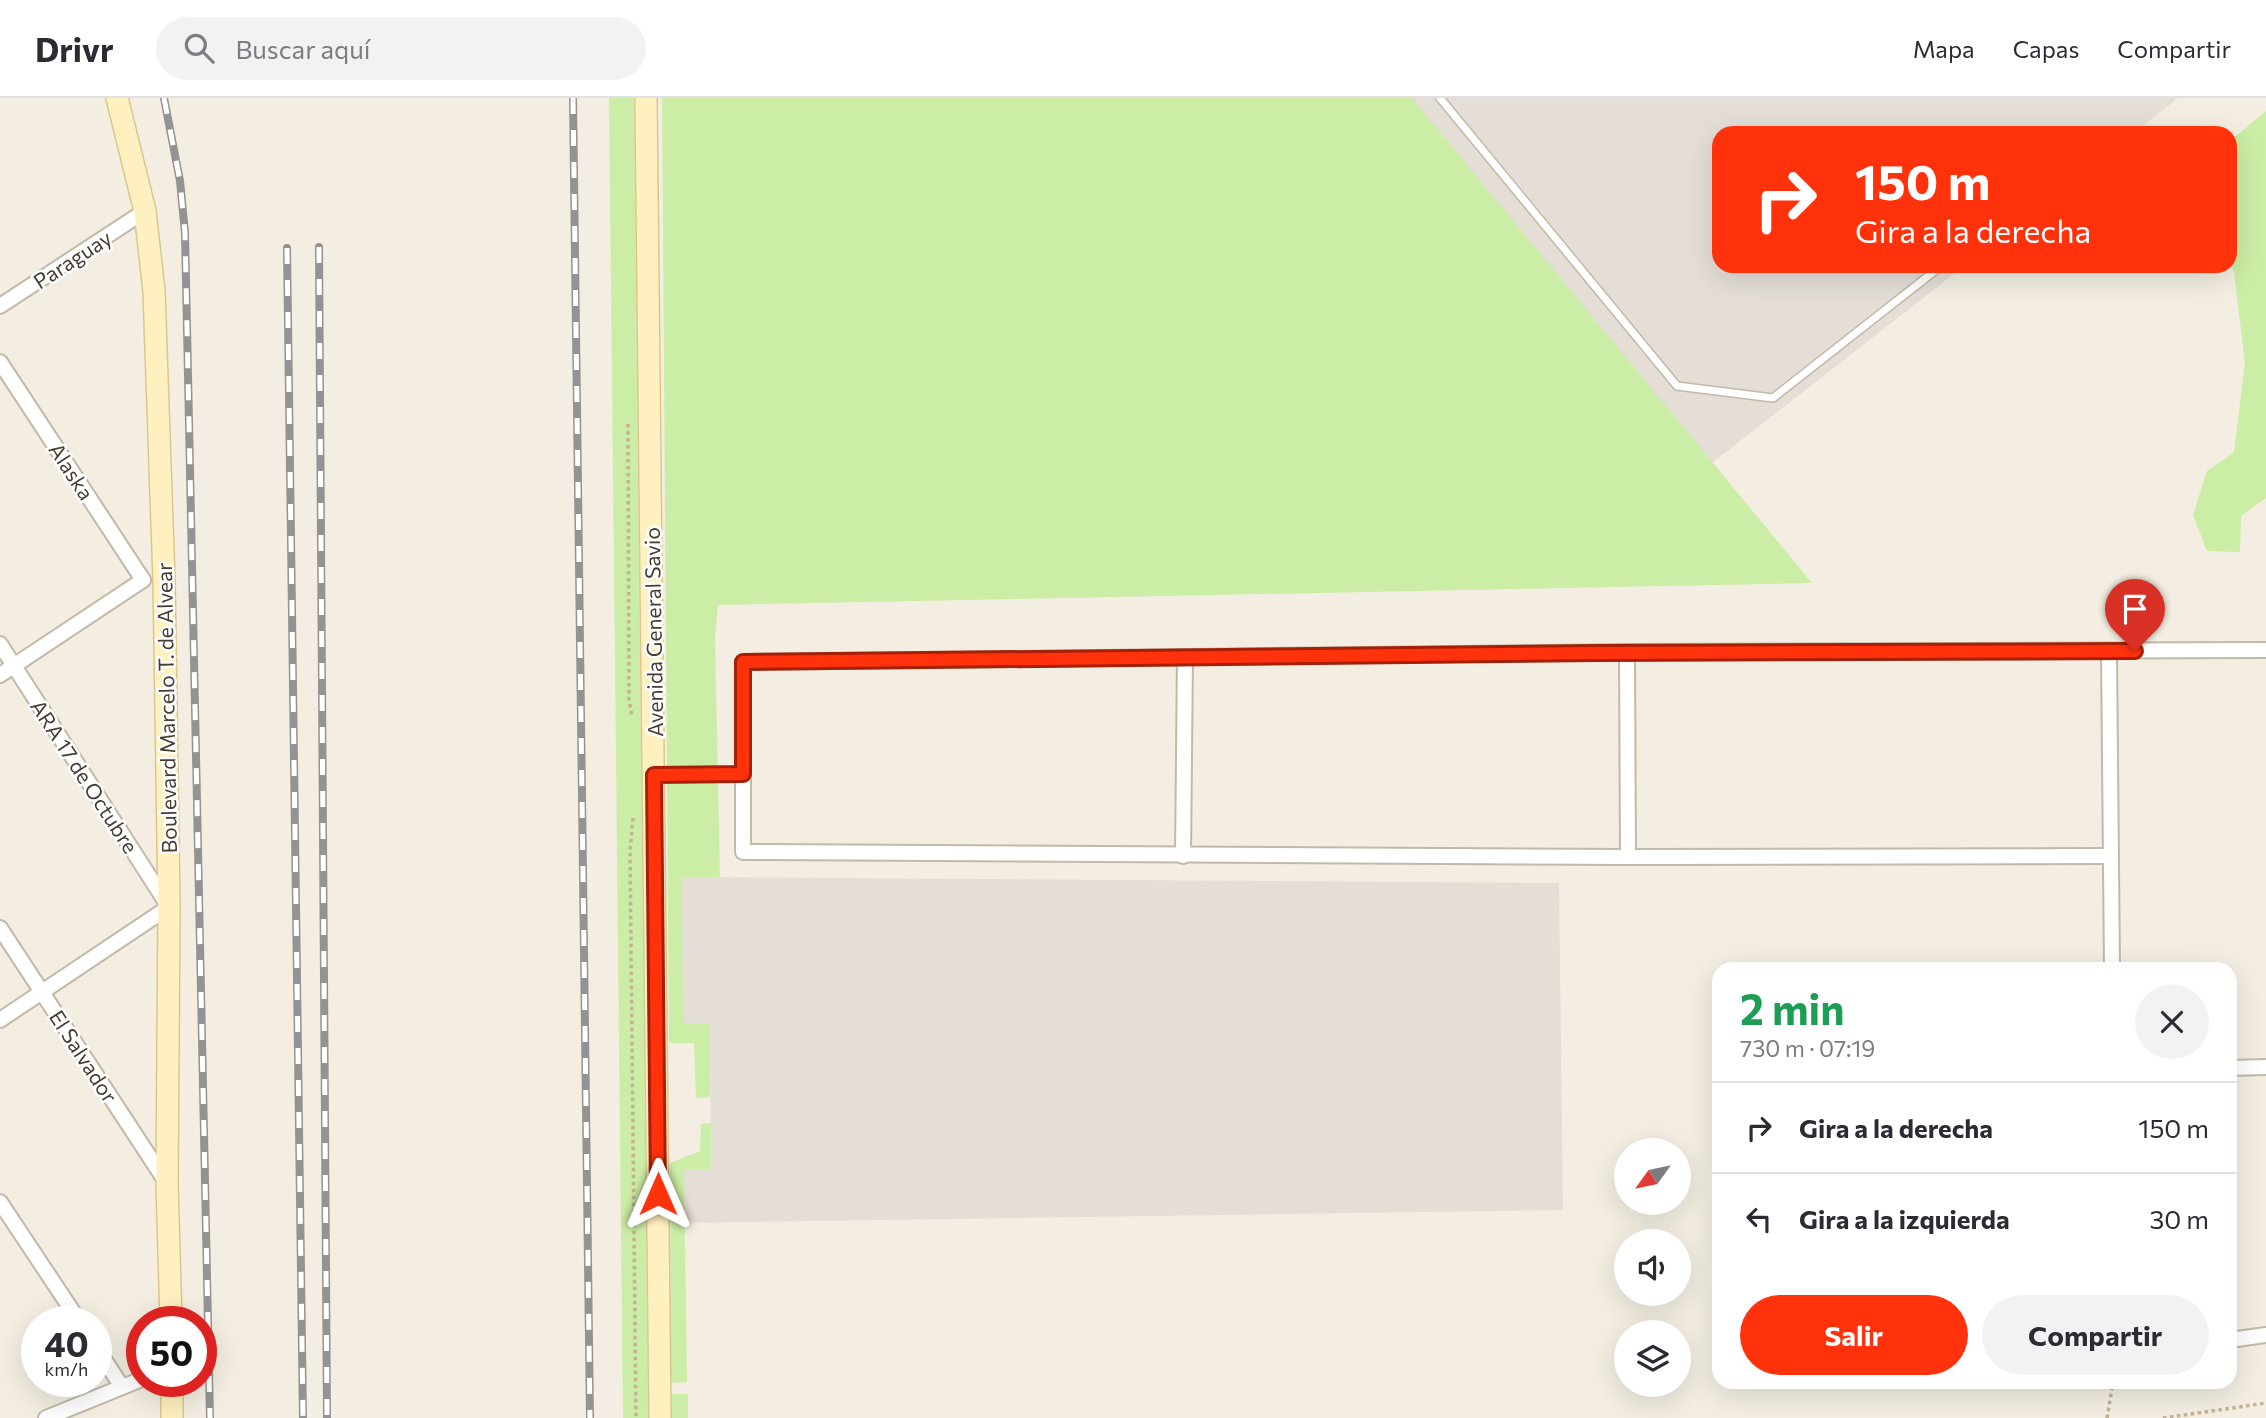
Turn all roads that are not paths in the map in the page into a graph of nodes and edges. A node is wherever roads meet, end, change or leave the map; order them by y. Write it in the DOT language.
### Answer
graph roads {
  1 [pos="117,98"];
  2 [pos="646,98"];
  3 [pos="1440,98"];
  4 [pos="145,211"];
  5 [pos="1932,273"];
  6 [pos="0,306"];
  7 [pos="0,362"];
  8 [pos="154,580"];
  9 [pos="0,644"];
  10 [pos="2266,650"];
  11 [pos="2109,651"];
  12 [pos="1627,653"];
  13 [pos="1185,657"];
  14 [pos="14,665"];
  15 [pos="0,675"];
  16 [pos="743,774"];
  17 [pos="654,775"];
  18 [pos="1183,856"];
  19 [pos="2110,856"];
  20 [pos="1628,858"];
  21 [pos="169,907"];
  22 [pos="0,928"];
  23 [pos="2112,962"];
  24 [pos="42,992"];
  25 [pos="0,1020"];
  26 [pos="2266,1067"];
  27 [pos="2237,1069"];
  28 [pos="167,1184"];
  29 [pos="0,1202"];
  30 [pos="69,1306"];
  31 [pos="171,1306"];
  32 [pos="2266,1335"];
  33 [pos="2237,1339"];
  34 [pos="112,1372"];
  35 [pos="126,1385"];
  36 [pos="122,1387"];
  37 [pos="172,1397"];
  38 [pos="46,1418"];
  39 [pos="172,1418"];
  40 [pos="660,1418"];
  1 -- 4 [label="main road, Boulevard Marcelo T. de Alvear"];
  2 -- 17 [label="main road, Avenida General Savio"];
  3 -- 5 [label="lane"];
  4 -- 6 [label="street, Paraguay"];
  4 -- 8 [label="main road, Boulevard Marcelo T. de Alvear"];
  7 -- 8 [label="street, Alaska"];
  8 -- 14 [label="street"];
  8 -- 21 [label="main road, Boulevard Marcelo T. de Alvear"];
  9 -- 14 [label="street, ARA 17 de Octubre"];
  10 -- 11 [label="street"];
  11 -- 12 [label="street"];
  11 -- 19 [label="street"];
  12 -- 13 [label="street"];
  12 -- 20 [label="street"];
  13 -- 16 [label="street"];
  13 -- 18 [label="street"];
  14 -- 15 [label="street"];
  14 -- 21 [label="street, ARA 17 de Octubre"];
  16 -- 17 [label="lane"];
  16 -- 18 [label="street"];
  17 -- 40 [label="main road, Avenida General Savio"];
  18 -- 20 [label="street"];
  19 -- 20 [label="street"];
  19 -- 23 [label="street"];
  21 -- 24 [label="street"];
  21 -- 28 [label="main road, Boulevard Marcelo T. de Alvear"];
  22 -- 24 [label="street, El Salvador"];
  24 -- 25 [label="street"];
  24 -- 28 [label="street, El Salvador"];
  26 -- 27 [label="street"];
  28 -- 31 [label="main road, Boulevard Marcelo T. de Alvear"];
  29 -- 30 [label="street"];
  32 -- 33 [label="street"];
  34 -- 36 [label="street"];
  35 -- 36 [label="street"];
  36 -- 38 [label="street"];
  37 -- 39 [label="main road"];
}
